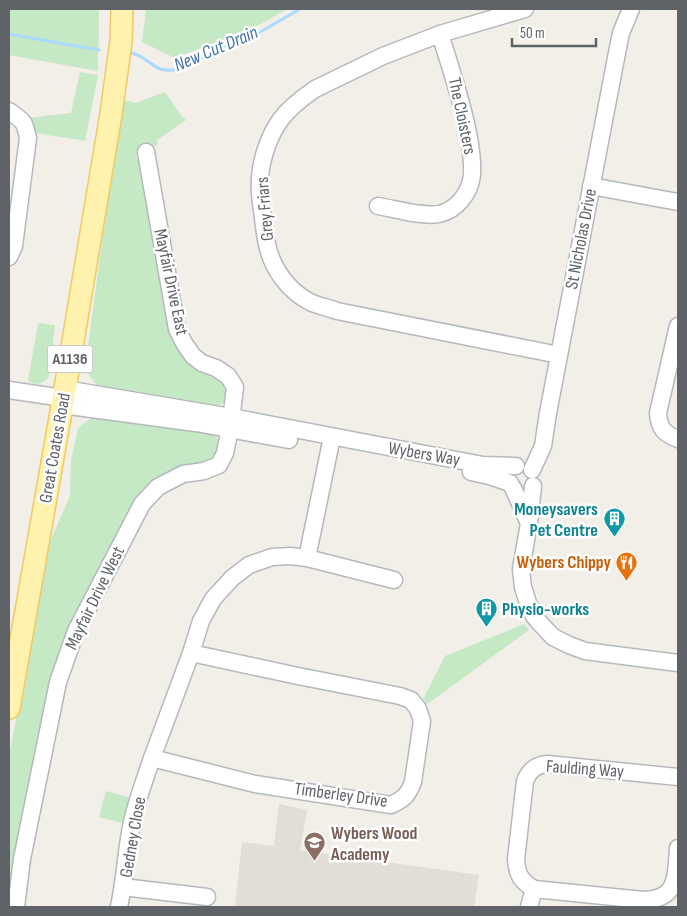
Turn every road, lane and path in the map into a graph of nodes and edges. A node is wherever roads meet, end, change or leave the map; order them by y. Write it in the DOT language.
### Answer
graph roads {
  1 [pos="122,9"];
  2 [pos="525,9"];
  3 [pos="631,9"];
  4 [pos="440,34"];
  5 [pos="9,111"];
  6 [pos="146,152"];
  7 [pos="591,186"];
  8 [pos="678,202"];
  9 [pos="376,206"];
  10 [pos="9,257"];
  11 [pos="678,326"];
  12 [pos="559,355"];
  13 [pos="9,390"];
  14 [pos="64,397"];
  15 [pos="231,423"];
  16 [pos="678,439"];
  17 [pos="332,442"];
  18 [pos="527,474"];
  19 [pos="511,486"];
  20 [pos="529,523"];
  21 [pos="307,558"];
  22 [pos="394,580"];
  23 [pos="191,653"];
  24 [pos="678,663"];
  25 [pos="9,708"];
  26 [pos="152,758"];
  27 [pos="678,777"];
  28 [pos="678,848"];
  29 [pos="123,887"];
  30 [pos="534,889"];
  31 [pos="207,897"];
  32 [pos="16,907"];
  33 [pos="120,907"];
  34 [pos="529,907"];
  1 -- 14 [label="main road, Great Coates Road / A1136"];
  2 -- 4 [label="street, Grey Friars"];
  3 -- 7 [label="street, St Nicholas Drive"];
  4 -- 9 [label="street, The Cloisters"];
  4 -- 12 [label="street, Grey Friars"];
  5 -- 10 [label="street"];
  6 -- 15 [label="street, Mayfair Drive East"];
  7 -- 8 [label="street"];
  7 -- 12 [label="street, St Nicholas Drive"];
  11 -- 16 [label="street"];
  12 -- 18 [label="street, St Nicholas Drive"];
  13 -- 14 [label="street, Wybers Way"];
  14 -- 15 [label="street, Wybers Way"];
  14 -- 25 [label="main road, Great Coates Road / A1136"];
  15 -- 17 [label="street, Wybers Way"];
  15 -- 32 [label="street, Mayfair Drive West"];
  17 -- 18 [label="street, Wybers Way"];
  17 -- 19 [label="street, Wybers Way"];
  17 -- 21 [label="street"];
  18 -- 19 [label="street"];
  18 -- 19 [label="street"];
  18 -- 20 [label="street, St Nicholas Drive"];
  19 -- 20 [label="street"];
  20 -- 24 [label="street, St Nicholas Drive"];
  21 -- 22 [label="street"];
  21 -- 23 [label="street"];
  23 -- 26 [label="street"];
  23 -- 26 [label="street, Timberley Drive"];
  26 -- 29 [label="street, Gedney Close"];
  27 -- 30 [label="street, Faulding Way"];
  28 -- 30 [label="street"];
  29 -- 31 [label="street, Gedney Close"];
  29 -- 33 [label="street, Gedney Close"];
  30 -- 34 [label="street"];
}
